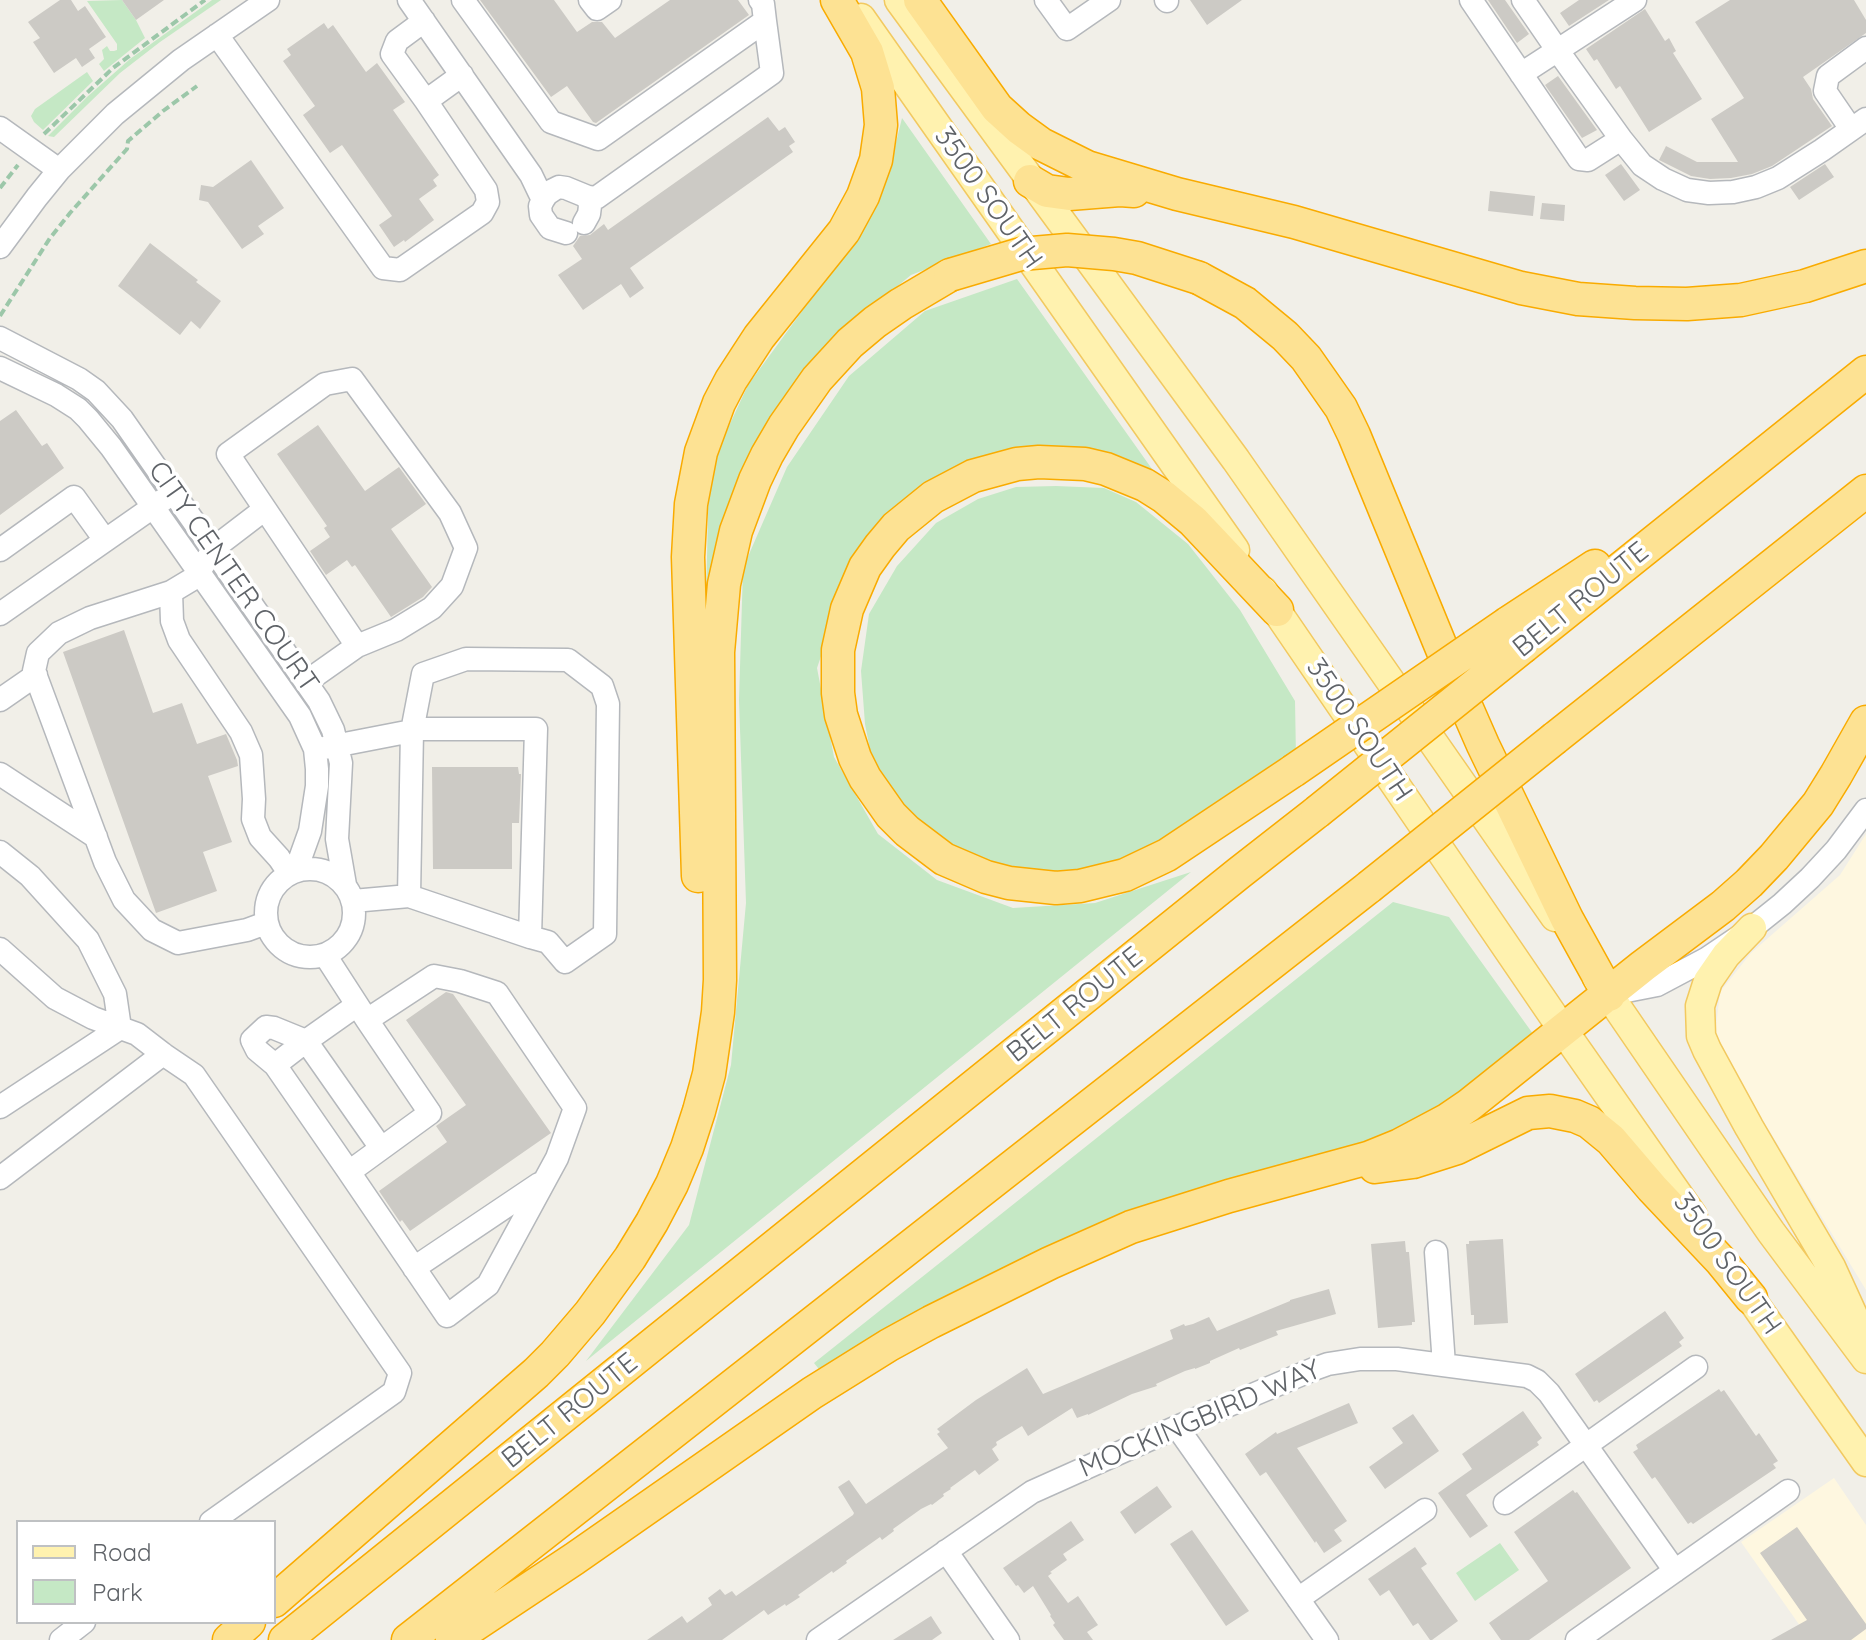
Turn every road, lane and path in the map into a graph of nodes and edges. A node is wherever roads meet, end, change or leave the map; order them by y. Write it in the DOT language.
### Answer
graph roads {
  1 [pos="205,0"];
  2 [pos="268,0"];
  3 [pos="409,0"];
  4 [pos="463,0"];
  5 [pos="590,0"];
  6 [pos="610,0"];
  7 [pos="837,0"];
  8 [pos="849,0"];
  9 [pos="899,0"];
  10 [pos="920,0"];
  11 [pos="1046,0"];
  12 [pos="1109,0"];
  13 [pos="1471,0"];
  14 [pos="1523,0"];
  15 [pos="1635,0"];
  16 [pos="762,11"];
  17 [pos="424,21"];
  18 [pos="217,35"];
  19 [pos="1866,48"];
  20 [pos="1558,51"];
  21 [pos="1521,74"];
  22 [pos="462,75"];
  23 [pos="197,86"];
  24 [pos="426,101"];
  25 [pos="1859,124"];
  26 [pos="0,128"];
  27 [pos="45,133"];
  28 [pos="1621,139"];
  29 [pos="24,156"];
  30 [pos="59,170"];
  31 [pos="1030,181"];
  32 [pos="0,188"];
  33 [pos="551,193"];
  34 [pos="1177,194"];
  35 [pos="588,197"];
  36 [pos="0,247"];
  37 [pos="1866,266"];
  38 [pos="0,316"];
  39 [pos="0,338"];
  40 [pos="0,368"];
  41 [pos="1866,372"];
  42 [pos="132,432"];
  43 [pos="111,447"];
  44 [pos="1866,491"];
  45 [pos="174,492"];
  46 [pos="153,507"];
  47 [pos="265,509"];
  48 [pos="105,540"];
  49 [pos="214,548"];
  50 [pos="0,550"];
  51 [pos="199,572"];
  52 [pos="171,592"];
  53 [pos="1277,610"];
  54 [pos="0,614"];
  55 [pos="1516,634"];
  56 [pos="357,646"];
  57 [pos="36,675"];
  58 [pos="306,682"];
  59 [pos="0,700"];
  60 [pos="1866,722"];
  61 [pos="412,731"];
  62 [pos="338,746"];
  63 [pos="315,749"];
  64 [pos="0,774"];
  65 [pos="1866,810"];
  66 [pos="96,837"];
  67 [pos="0,852"];
  68 [pos="293,872"];
  69 [pos="349,893"];
  70 [pos="409,896"];
  71 [pos="266,923"];
  72 [pos="1752,928"];
  73 [pos="530,937"];
  74 [pos="0,949"];
  75 [pos="325,955"];
  76 [pos="1609,995"];
  77 [pos="362,1012"];
  78 [pos="120,1028"];
  79 [pos="1563,1030"];
  80 [pos="306,1041"];
  81 [pos="163,1054"];
  82 [pos="275,1065"];
  83 [pos="0,1107"];
  84 [pos="381,1148"];
  85 [pos="1336,1168"];
  86 [pos="349,1172"];
  87 [pos="0,1178"];
  88 [pos="545,1180"];
  89 [pos="1436,1252"];
  90 [pos="414,1268"];
  91 [pos="604,1292"];
  92 [pos="1751,1298"];
  93 [pos="1866,1345"];
  94 [pos="1866,1359"];
  95 [pos="1444,1365"];
  96 [pos="1696,1367"];
  97 [pos="1177,1427"];
  98 [pos="1585,1446"];
  99 [pos="1866,1462"];
  100 [pos="1788,1491"];
  101 [pos="1505,1503"];
  102 [pos="1425,1510"];
  103 [pos="214,1520"];
  104 [pos="946,1551"];
  105 [pos="1675,1571"];
  106 [pos="276,1599"];
  107 [pos="1298,1599"];
  108 [pos="81,1624"];
  109 [pos="247,1624"];
  110 [pos="61,1640"];
  111 [pos="229,1640"];
  112 [pos="285,1640"];
  113 [pos="408,1640"];
  114 [pos="452,1640"];
  115 [pos="818,1640"];
  116 [pos="1008,1640"];
  117 [pos="1327,1640"];
  118 [pos="1577,1640"];
  1 -- 27 [label="path"];
  2 -- 18 [label="street"];
  3 -- 17 [label="street"];
  4 -- 16 [label="street"];
  5 -- 6 [label="street"];
  7 -- 91 [label="highway"];
  8 -- 53 [label="main road, 3500 SOUTH"];
  9 -- 31 [label="main road, 3500 SOUTH"];
  10 -- 34 [label="highway"];
  11 -- 12 [label="street"];
  13 -- 21 [label="street"];
  14 -- 20 [label="street"];
  15 -- 20 [label="street"];
  16 -- 35 [label="street"];
  17 -- 22 [label="street"];
  17 -- 24 [label="street"];
  18 -- 24 [label="street"];
  18 -- 30 [label="street"];
  19 -- 25 [label="street"];
  20 -- 21 [label="street"];
  20 -- 28 [label="street"];
  21 -- 28 [label="street"];
  22 -- 24 [label="street"];
  22 -- 33 [label="street"];
  23 -- 38 [label="path"];
  25 -- 28 [label="street"];
  26 -- 30 [label="street"];
  29 -- 32 [label="path"];
  30 -- 36 [label="street"];
  31 -- 34 [label="highway"];
  31 -- 76 [label="main road, 3500 SOUTH"];
  33 -- 35 [label="street"];
  33 -- 35 [label="street"];
  34 -- 37 [label="highway"];
  39 -- 42 [label="street, CITY CENTER COURT"];
  40 -- 43 [label="street, CITY CENTER COURT"];
  41 -- 55 [label="highway, BELT ROUTE"];
  42 -- 43 [label="street"];
  42 -- 45 [label="street, CITY CENTER COURT"];
  43 -- 46 [label="street, CITY CENTER COURT"];
  44 -- 113 [label="highway, bridge"];
  45 -- 46 [label="street"];
  45 -- 49 [label="street, CITY CENTER COURT"];
  46 -- 48 [label="street"];
  46 -- 51 [label="street, CITY CENTER COURT"];
  47 -- 49 [label="street"];
  47 -- 56 [label="street"];
  47 -- 56 [label="street"];
  48 -- 50 [label="street"];
  48 -- 54 [label="street"];
  49 -- 51 [label="street"];
  49 -- 58 [label="street, CITY CENTER COURT"];
  51 -- 52 [label="street"];
  51 -- 63 [label="street, CITY CENTER COURT"];
  52 -- 57 [label="street"];
  52 -- 68 [label="street"];
  53 -- 55 [label="highway, bridge"];
  53 -- 79 [label="main road, 3500 SOUTH"];
  55 -- 112 [label="highway, BELT ROUTE, bridge"];
  56 -- 58 [label="street"];
  57 -- 59 [label="street"];
  57 -- 66 [label="street"];
  58 -- 62 [label="street, CITY CENTER COURT"];
  60 -- 76 [label="highway"];
  61 -- 62 [label="street"];
  61 -- 70 [label="street"];
  61 -- 73 [label="street"];
  61 -- 73 [label="street"];
  62 -- 63 [label="street"];
  62 -- 69 [label="street, CITY CENTER COURT"];
  63 -- 68 [label="street, CITY CENTER COURT"];
  64 -- 66 [label="street"];
  65 -- 72 [label="street"];
  66 -- 71 [label="street"];
  67 -- 78 [label="street"];
  68 -- 69 [label="street"];
  68 -- 71 [label="street, CITY CENTER COURT"];
  69 -- 70 [label="street"];
  69 -- 75 [label="street, CITY CENTER COURT"];
  70 -- 73 [label="street"];
  71 -- 75 [label="street"];
  72 -- 76 [label="street"];
  72 -- 93 [label="main road"];
  74 -- 78 [label="street"];
  75 -- 77 [label="street"];
  76 -- 79 [label="highway"];
  76 -- 91 [label="highway, bridge"];
  76 -- 94 [label="main road, 3500 SOUTH"];
  77 -- 80 [label="street"];
  77 -- 84 [label="street"];
  77 -- 88 [label="street"];
  78 -- 81 [label="street"];
  78 -- 83 [label="street"];
  79 -- 85 [label="highway"];
  79 -- 92 [label="main road, 3500 SOUTH"];
  80 -- 82 [label="street"];
  80 -- 82 [label="street"];
  80 -- 84 [label="street"];
  81 -- 87 [label="street"];
  81 -- 103 [label="street"];
  82 -- 86 [label="street"];
  84 -- 86 [label="street"];
  85 -- 92 [label="highway"];
  85 -- 114 [label="highway"];
  86 -- 90 [label="street"];
  88 -- 90 [label="street"];
  88 -- 90 [label="street"];
  89 -- 95 [label="street"];
  91 -- 106 [label="highway"];
  92 -- 99 [label="main road, 3500 SOUTH"];
  95 -- 97 [label="street, MOCKINGBIRD WAY"];
  95 -- 98 [label="street, MOCKINGBIRD WAY"];
  96 -- 98 [label="street"];
  97 -- 104 [label="street, MOCKINGBIRD WAY"];
  97 -- 107 [label="street"];
  98 -- 101 [label="street"];
  98 -- 105 [label="street, MOCKINGBIRD WAY"];
  100 -- 105 [label="street"];
  102 -- 107 [label="street"];
  104 -- 115 [label="street, MOCKINGBIRD WAY"];
  104 -- 116 [label="street"];
  105 -- 118 [label="street"];
  107 -- 117 [label="street"];
  108 -- 110 [label="street"];
  109 -- 111 [label="highway"];
}
